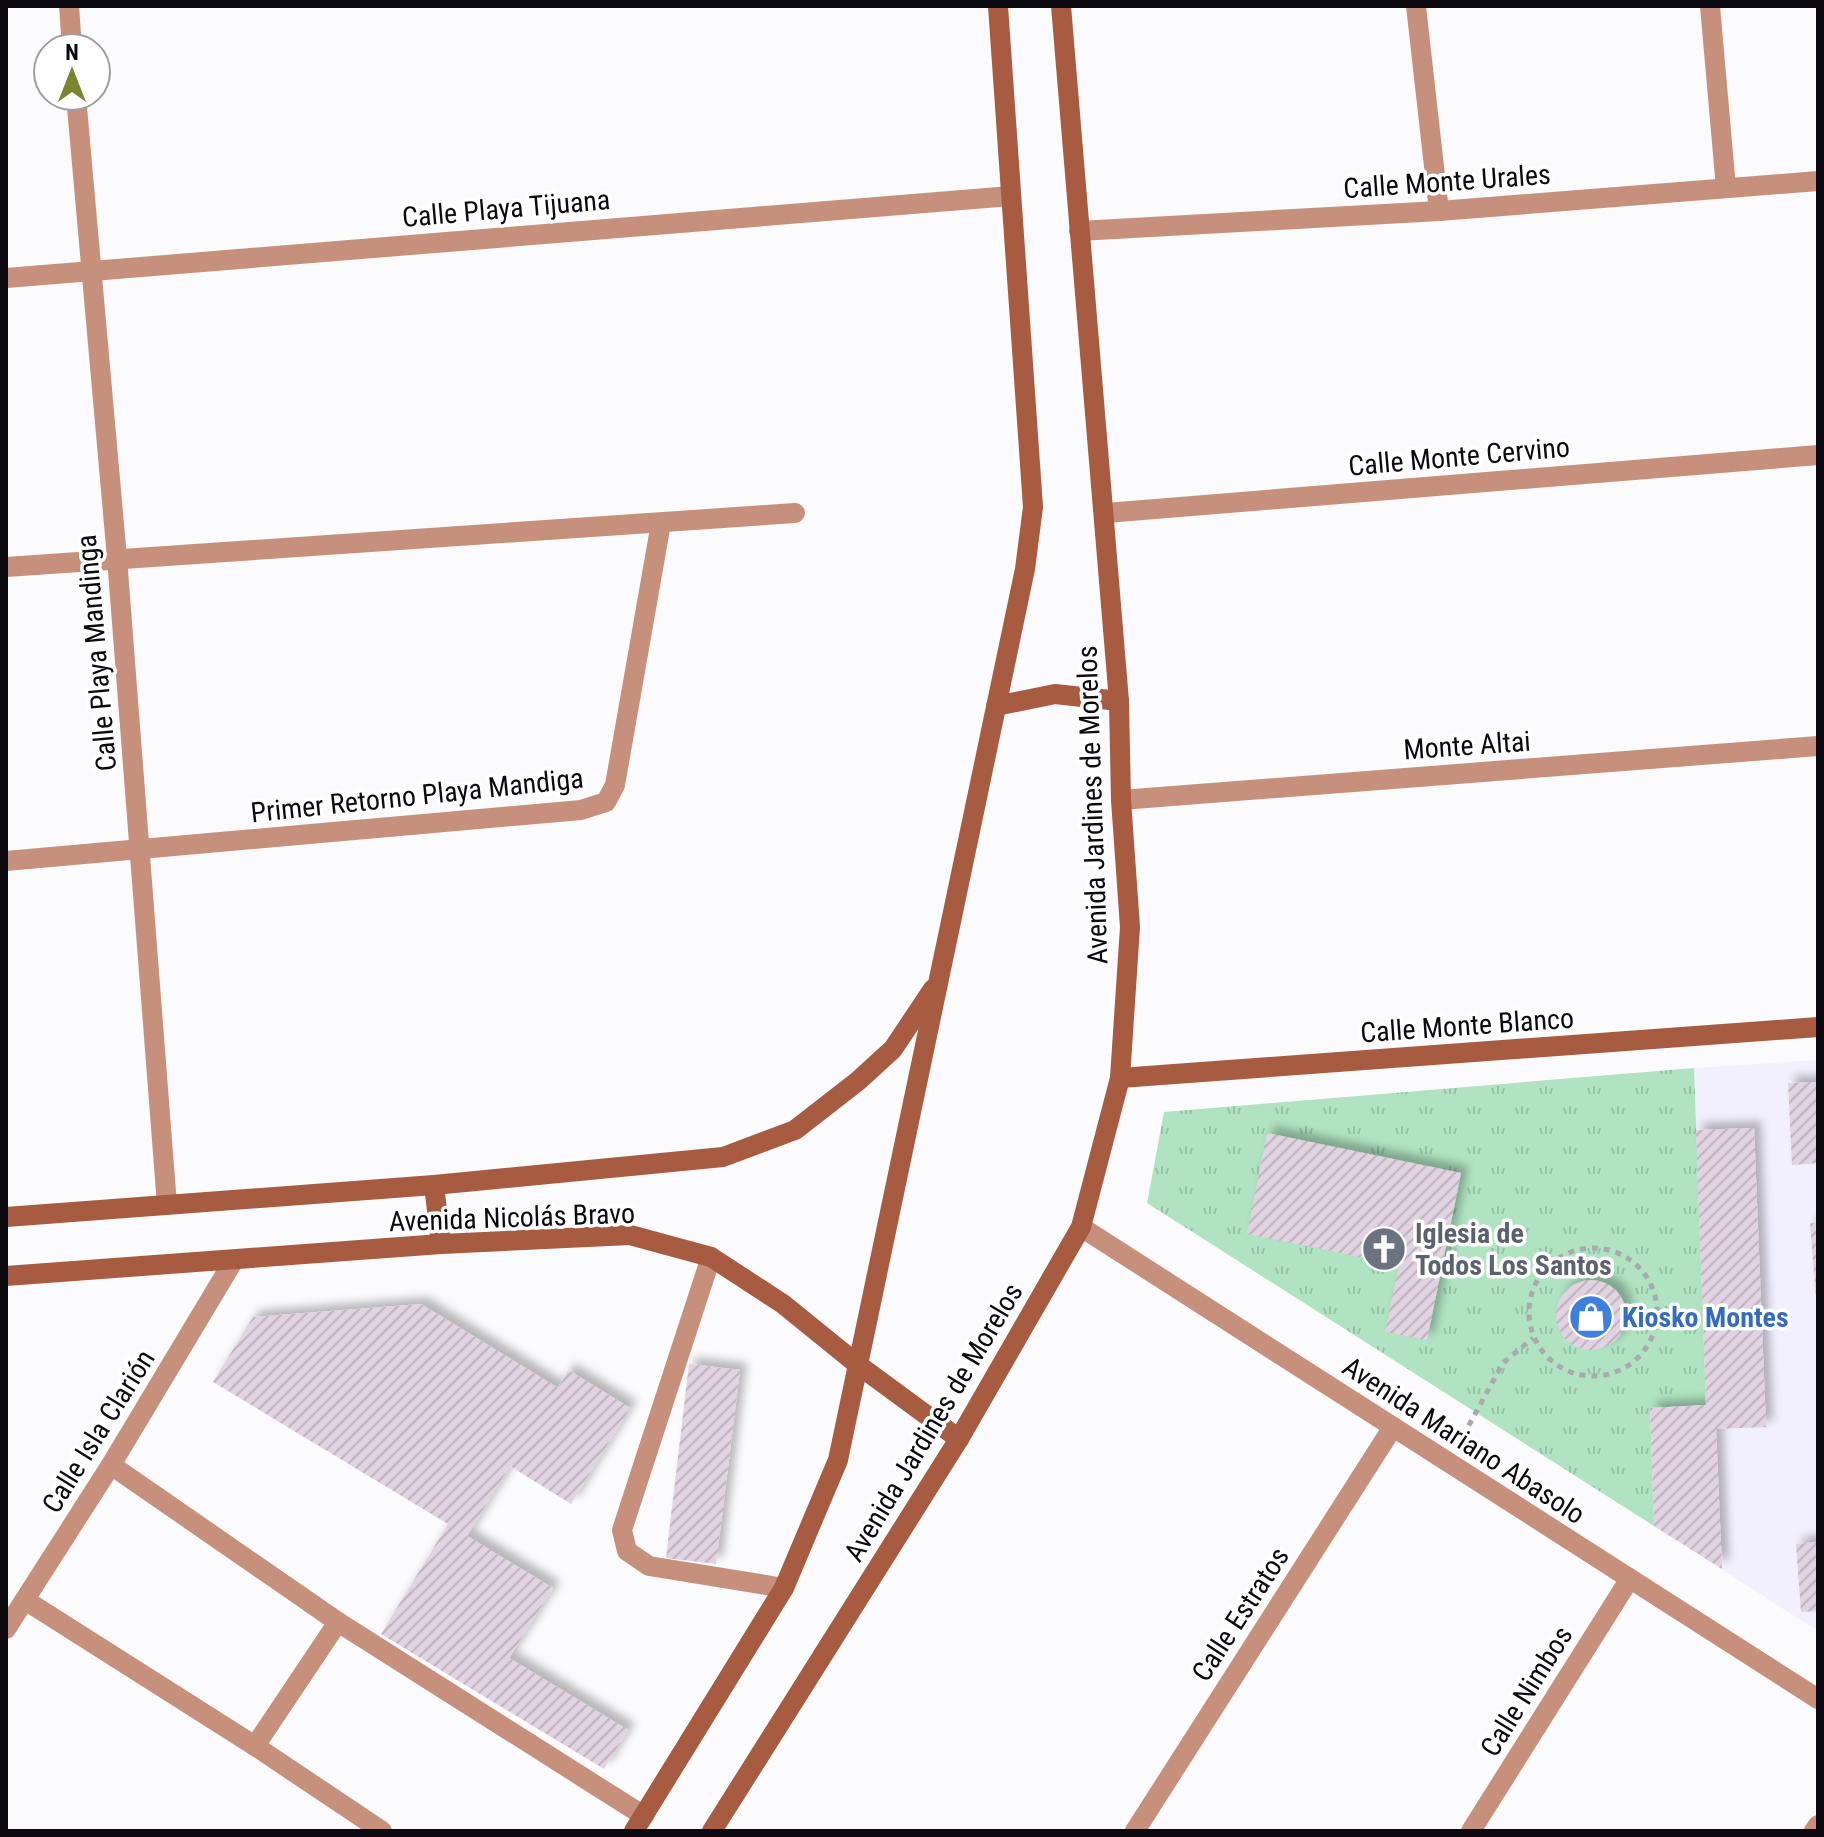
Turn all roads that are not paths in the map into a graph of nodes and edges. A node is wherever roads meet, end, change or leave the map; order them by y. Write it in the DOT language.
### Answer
graph roads {
  1 [pos="69,6"];
  2 [pos="998,6"];
  3 [pos="1061,6"];
  4 [pos="1416,6"];
  5 [pos="1710,6"];
  6 [pos="71,32"];
  7 [pos="77,112"];
  8 [pos="1818,181"];
  9 [pos="1726,188"];
  10 [pos="1011,196"];
  11 [pos="1439,211"];
  12 [pos="1079,231"];
  13 [pos="90,269"];
  14 [pos="6,278"];
  15 [pos="1818,455"];
  16 [pos="795,513"];
  17 [pos="1106,513"];
  18 [pos="661,523"];
  19 [pos="117,558"];
  20 [pos="6,567"];
  21 [pos="1119,701"];
  22 [pos="996,706"];
  23 [pos="1818,746"];
  24 [pos="1121,800"];
  25 [pos="140,850"];
  26 [pos="6,861"];
  27 [pos="940,979"];
  28 [pos="1818,1027"];
  29 [pos="1120,1078"];
  30 [pos="434,1185"];
  31 [pos="167,1205"];
  32 [pos="6,1217"];
  33 [pos="1081,1227"];
  34 [pos="441,1244"];
  35 [pos="711,1257"];
  36 [pos="234,1260"];
  37 [pos="6,1276"];
  38 [pos="857,1364"];
  39 [pos="1393,1427"];
  40 [pos="959,1439"];
  41 [pos="111,1465"];
  42 [pos="1629,1580"];
  43 [pos="784,1588"];
  44 [pos="25,1600"];
  45 [pos="338,1622"];
  46 [pos="6,1629"];
  47 [pos="1818,1699"];
  48 [pos="255,1746"];
  49 [pos="639,1823"];
  50 [pos="1818,1825"];
  51 [pos="382,1831"];
  52 [pos="712,1831"];
  53 [pos="1135,1831"];
  54 [pos="1471,1831"];
  55 [pos="1814,1831"];
  1 -- 6 [label="street"];
  2 -- 10 [label="main road, Avenida Jardines de Morelos"];
  3 -- 12 [label="main road, Avenida Jardines de Morelos"];
  4 -- 11 [label="street"];
  5 -- 9 [label="street"];
  7 -- 13 [label="street, Calle Playa Mandinga"];
  8 -- 9 [label="street, Calle Monte Urales"];
  9 -- 11 [label="street, Calle Monte Urales"];
  10 -- 13 [label="street, Calle Playa Tijuana"];
  10 -- 22 [label="main road, Avenida Jardines de Morelos"];
  11 -- 12 [label="street, Calle Monte Urales"];
  12 -- 17 [label="main road, Avenida Jardines de Morelos"];
  13 -- 14 [label="street, Calle Playa Tijuana"];
  13 -- 19 [label="street, Calle Playa Mandinga"];
  15 -- 17 [label="street, Calle Monte Cervino"];
  16 -- 18 [label="street"];
  17 -- 21 [label="main road, Avenida Jardines de Morelos"];
  18 -- 19 [label="street"];
  18 -- 25 [label="street, Primer Retorno Playa Mandiga"];
  19 -- 20 [label="street"];
  19 -- 25 [label="street, Calle Playa Mandinga"];
  21 -- 22 [label="main road"];
  21 -- 24 [label="main road, Avenida Jardines de Morelos"];
  22 -- 27 [label="main road, Avenida Jardines de Morelos"];
  23 -- 24 [label="street, Monte Altai"];
  24 -- 29 [label="main road, Avenida Jardines de Morelos"];
  25 -- 26 [label="street"];
  25 -- 31 [label="street, Calle Playa Mandinga"];
  27 -- 30 [label="main road, Avenida Nicolás Bravo"];
  27 -- 38 [label="main road, Avenida Jardines de Morelos"];
  28 -- 29 [label="main road, Calle Monte Blanco"];
  29 -- 33 [label="main road, Avenida Jardines de Morelos"];
  30 -- 31 [label="main road, Avenida Nicolás Bravo"];
  30 -- 34 [label="main road"];
  31 -- 32 [label="main road, Avenida Nicolás Bravo"];
  33 -- 39 [label="street, Avenida Mariano Abasolo"];
  33 -- 40 [label="main road, Avenida Jardines de Morelos"];
  34 -- 35 [label="main road, Avenida Nicolás Bravo"];
  34 -- 36 [label="main road, Avenida Nicolás Bravo"];
  35 -- 38 [label="main road, Avenida Nicolás Bravo"];
  35 -- 43 [label="street"];
  36 -- 37 [label="main road, Avenida Nicolás Bravo"];
  36 -- 41 [label="street, Calle Isla Clarión"];
  38 -- 40 [label="main road, Avenida Nicolás Bravo"];
  38 -- 43 [label="main road, Avenida Jardines de Morelos"];
  39 -- 42 [label="street, Avenida Mariano Abasolo"];
  39 -- 53 [label="street, Calle Estratos"];
  40 -- 52 [label="main road, Avenida Jardines de Morelos"];
  41 -- 44 [label="street, Calle Isla Clarión"];
  41 -- 45 [label="street"];
  42 -- 47 [label="street, Avenida Mariano Abasolo"];
  42 -- 54 [label="street, Calle Nimbos"];
  43 -- 49 [label="main road, Avenida Jardines de Morelos"];
  44 -- 46 [label="street, Calle Isla Clarión"];
  44 -- 48 [label="street"];
  45 -- 48 [label="street"];
  45 -- 49 [label="street"];
  48 -- 51 [label="street"];
  50 -- 55 [label="street"];
}
